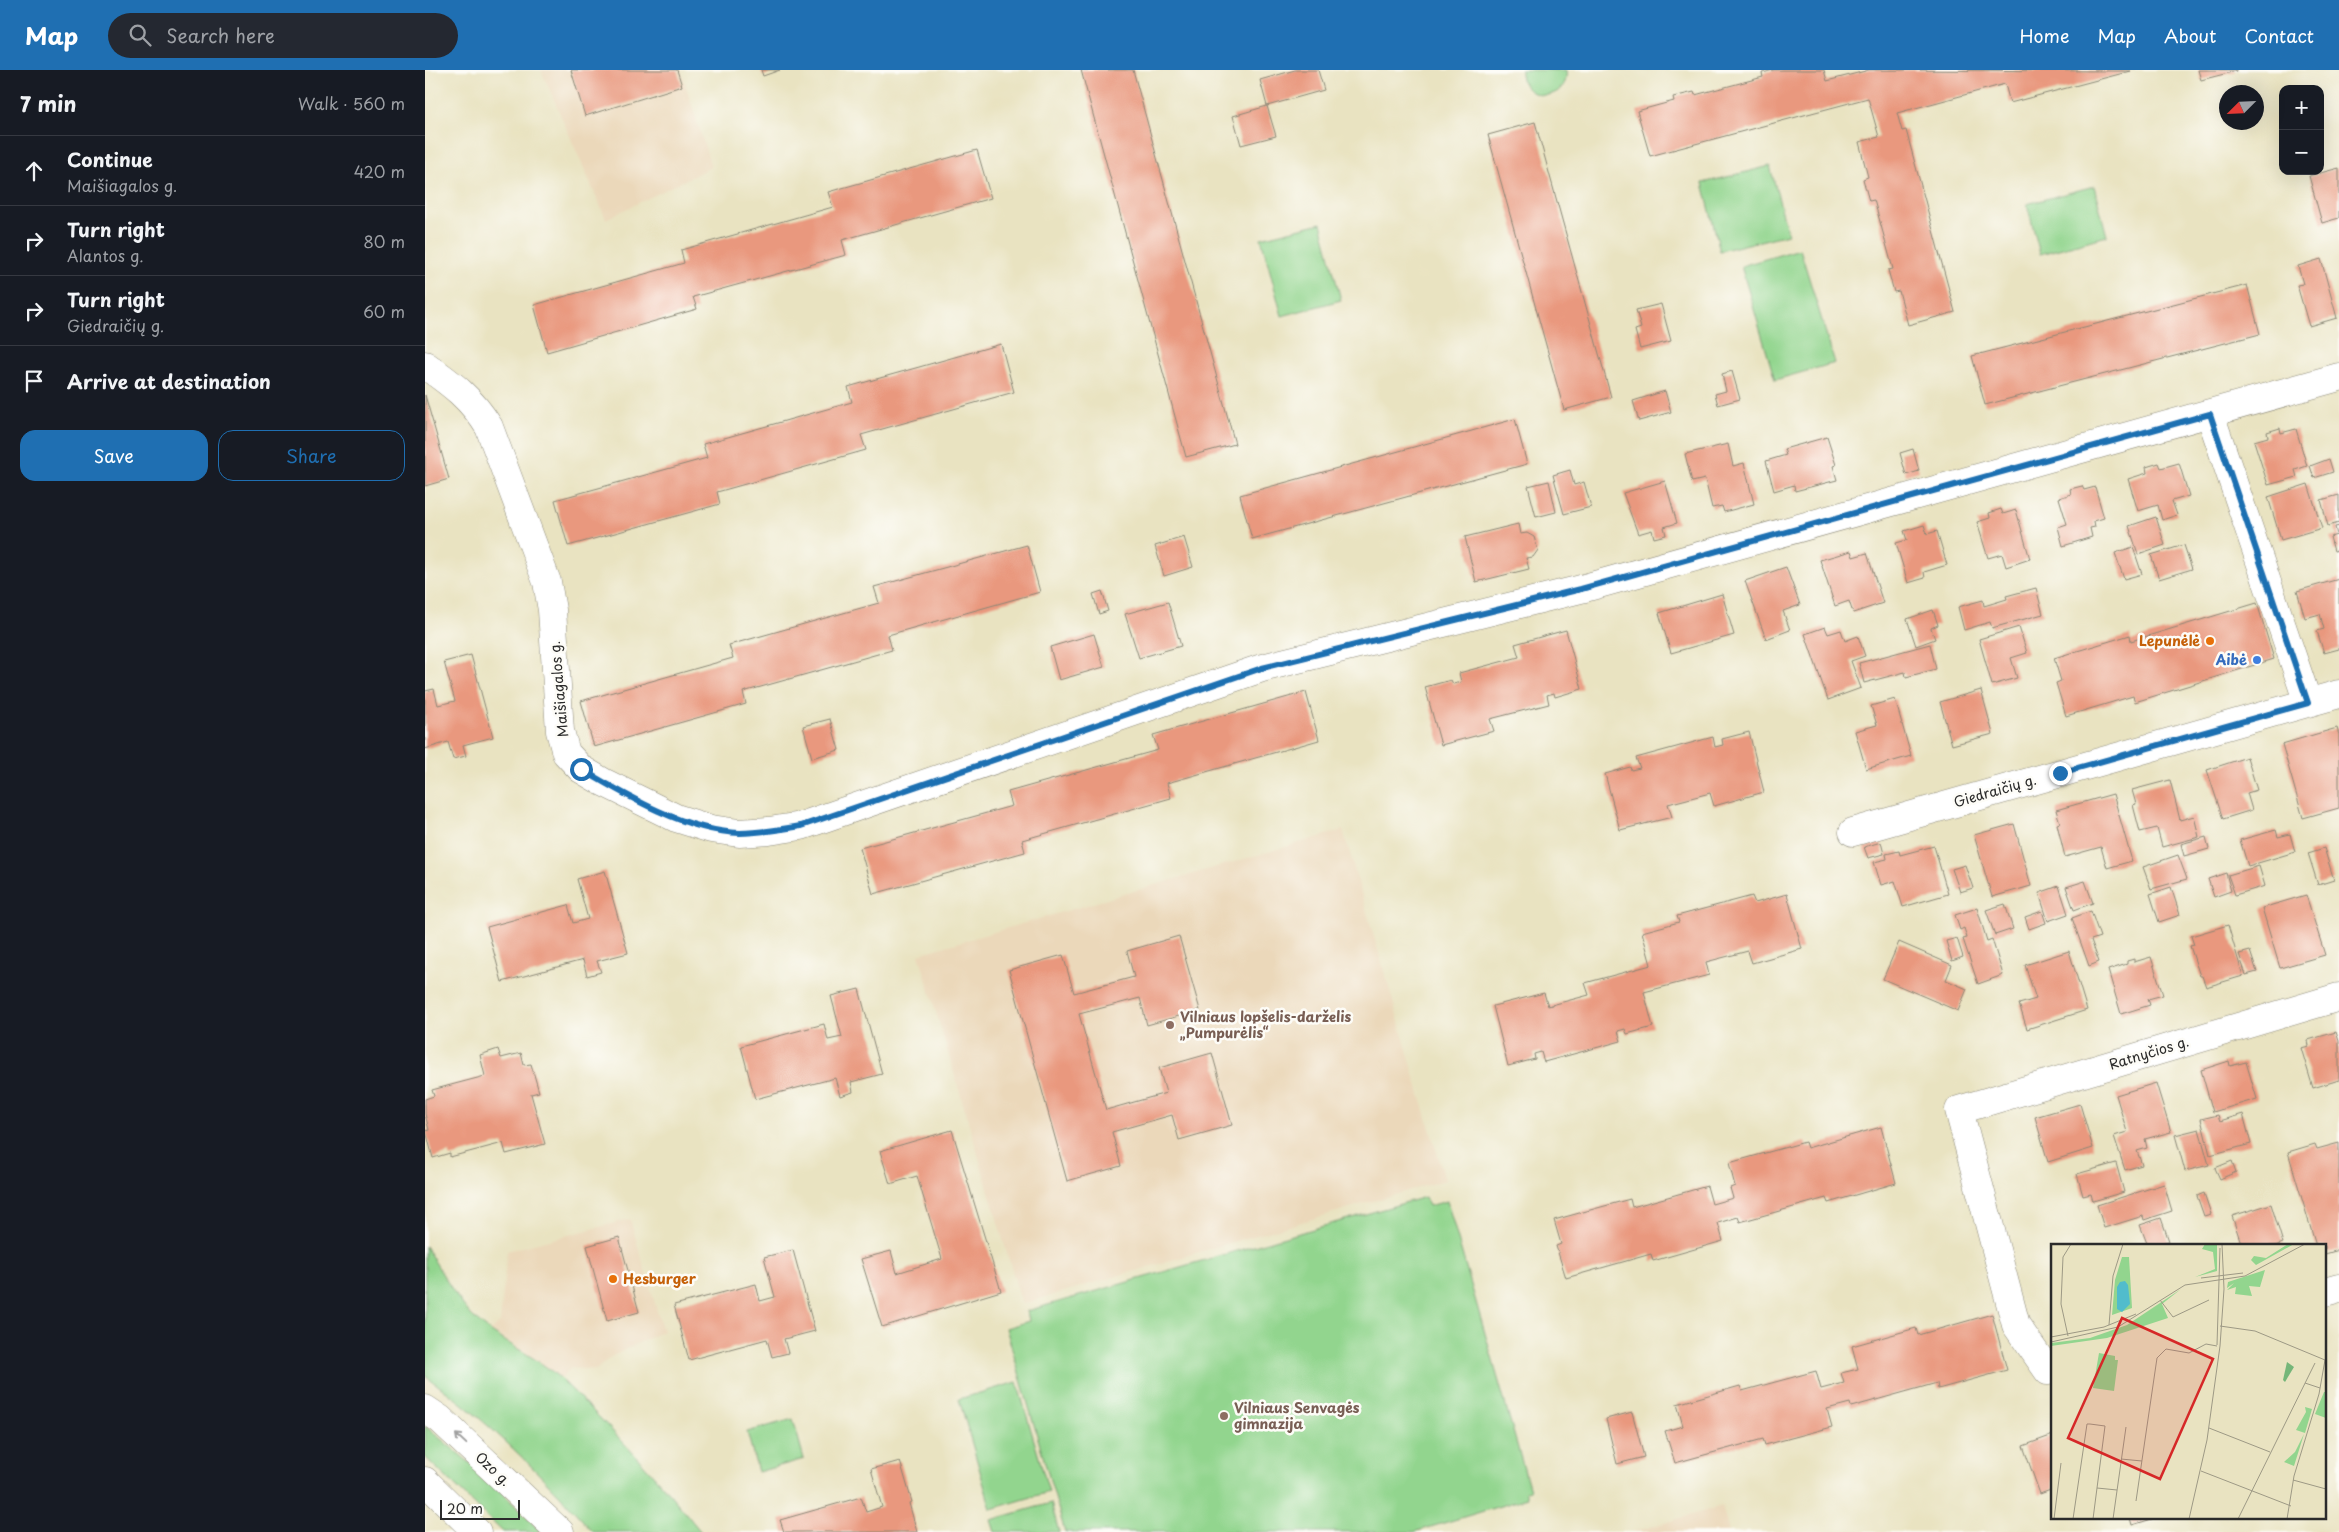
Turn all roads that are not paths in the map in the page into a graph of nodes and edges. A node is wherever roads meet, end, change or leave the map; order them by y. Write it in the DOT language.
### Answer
graph roads {
  1 [pos="425,364"];
  2 [pos="2339,377"];
  3 [pos="2210,414"];
  4 [pos="2339,694"];
  5 [pos="2308,703"];
  6 [pos="1853,832"];
  7 [pos="2339,997"];
  8 [pos="2051,1371"];
  9 [pos="425,1409"];
  10 [pos="425,1481"];
  11 [pos="477,1532"];
  12 [pos="560,1532"];
  1 -- 3 [label="street, Maišiagalos g."];
  2 -- 3 [label="street, Maišiagalos g."];
  3 -- 5 [label="street"];
  4 -- 5 [label="street, Giedraičių g."];
  5 -- 6 [label="street, Giedraičių g."];
  7 -- 8 [label="street, Ratnyčios g."];
  12 -- 9 [label="street, Ozo g., one-way"];
  10 -- 11 [label="street"];
}
